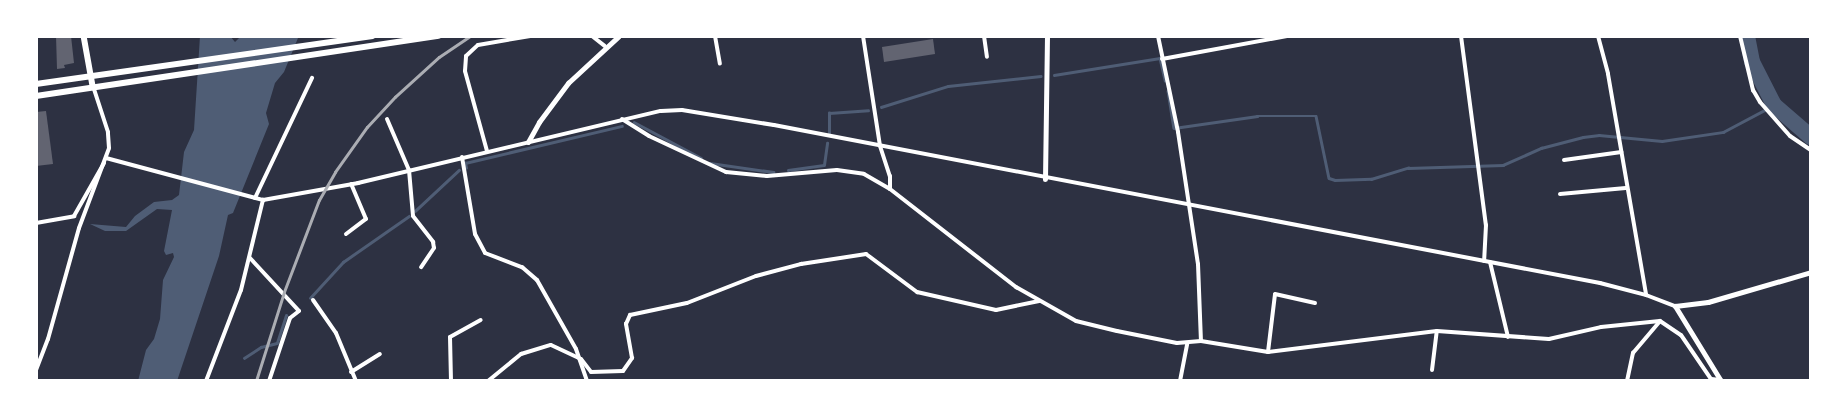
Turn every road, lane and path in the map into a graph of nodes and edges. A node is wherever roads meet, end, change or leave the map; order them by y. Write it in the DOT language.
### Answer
graph roads {
  1 [pos="84,36"];
  2 [pos="373,36"];
  3 [pos="440,36"];
  4 [pos="530,36"];
  5 [pos="592,36"];
  6 [pos="619,36"];
  7 [pos="715,36"];
  8 [pos="862,36"];
  9 [pos="984,36"];
  10 [pos="1047,36"];
  11 [pos="1158,36"];
  12 [pos="1287,36"];
  13 [pos="1461,36"];
  14 [pos="1598,36"];
  15 [pos="1740,36"];
  16 [pos="605,46"];
  17 [pos="987,57"];
  18 [pos="1162,59"];
  19 [pos="720,64"];
  20 [pos="91,74"];
  21 [pos="312,78"];
  22 [pos="36,84"];
  23 [pos="94,86"];
  24 [pos="36,96"];
  25 [pos="387,119"];
  26 [pos="622,119"];
  27 [pos="528,142"];
  28 [pos="880,146"];
  29 [pos="1811,150"];
  30 [pos="487,152"];
  31 [pos="1621,152"];
  32 [pos="462,157"];
  33 [pos="106,158"];
  34 [pos="1564,160"];
  35 [pos="409,170"];
  36 [pos="1045,179"];
  37 [pos="351,184"];
  38 [pos="1626,188"];
  39 [pos="890,189"];
  40 [pos="1560,194"];
  41 [pos="253,198"];
  42 [pos="263,200"];
  43 [pos="1186,206"];
  44 [pos="36,223"];
  45 [pos="346,234"];
  46 [pos="249,258"];
  47 [pos="1484,261"];
  48 [pos="1490,262"];
  49 [pos="421,267"];
  50 [pos="1811,272"];
  51 [pos="1646,294"];
  52 [pos="313,300"];
  53 [pos="1039,301"];
  54 [pos="1315,304"];
  55 [pos="1675,306"];
  56 [pos="481,320"];
  57 [pos="1660,321"];
  58 [pos="1437,331"];
  59 [pos="1508,337"];
  60 [pos="1201,341"];
  61 [pos="1187,344"];
  62 [pos="1268,352"];
  63 [pos="380,354"];
  64 [pos="581,359"];
  65 [pos="36,370"];
  66 [pos="1432,370"];
  67 [pos="352,372"];
  68 [pos="1722,380"];
  69 [pos="206,381"];
  70 [pos="269,381"];
  71 [pos="356,381"];
  72 [pos="451,381"];
  73 [pos="488,381"];
  74 [pos="587,381"];
  75 [pos="1180,381"];
  76 [pos="1627,381"];
  1 -- 20 [label="main road"];
  2 -- 20 [label="highway"];
  3 -- 23 [label="highway"];
  4 -- 30 [label="street"];
  5 -- 16 [label="street"];
  6 -- 16 [label="street"];
  7 -- 19 [label="street"];
  8 -- 28 [label="street"];
  9 -- 17 [label="street"];
  10 -- 36 [label="street"];
  11 -- 18 [label="street"];
  12 -- 18 [label="street"];
  13 -- 47 [label="street"];
  14 -- 31 [label="street"];
  15 -- 29 [label="street"];
  16 -- 27 [label="street"];
  18 -- 43 [label="street"];
  20 -- 22 [label="highway"];
  20 -- 23 [label="main road"];
  21 -- 41 [label="street"];
  23 -- 24 [label="highway"];
  23 -- 33 [label="street"];
  25 -- 35 [label="street"];
  26 -- 27 [label="street"];
  26 -- 28 [label="street"];
  26 -- 39 [label="street"];
  27 -- 30 [label="street"];
  28 -- 36 [label="street"];
  28 -- 39 [label="street"];
  30 -- 32 [label="street"];
  31 -- 34 [label="street"];
  31 -- 38 [label="street"];
  32 -- 35 [label="street"];
  32 -- 64 [label="street"];
  33 -- 41 [label="street"];
  33 -- 44 [label="street"];
  33 -- 65 [label="street"];
  35 -- 37 [label="street"];
  35 -- 49 [label="street"];
  36 -- 43 [label="street"];
  37 -- 42 [label="street"];
  37 -- 45 [label="street"];
  38 -- 40 [label="street"];
  38 -- 51 [label="street"];
  39 -- 53 [label="street"];
  41 -- 42 [label="street"];
  42 -- 46 [label="street"];
  43 -- 47 [label="street"];
  43 -- 60 [label="street"];
  46 -- 69 [label="street"];
  46 -- 70 [label="street"];
  47 -- 48 [label="street"];
  48 -- 51 [label="street"];
  48 -- 59 [label="street"];
  50 -- 55 [label="street"];
  51 -- 55 [label="street"];
  52 -- 67 [label="street"];
  53 -- 61 [label="street"];
  53 -- 64 [label="street"];
  54 -- 62 [label="street"];
  55 -- 68 [label="street"];
  56 -- 72 [label="street"];
  57 -- 59 [label="street"];
  57 -- 68 [label="street"];
  57 -- 76 [label="street"];
  58 -- 59 [label="street"];
  58 -- 62 [label="street"];
  58 -- 66 [label="street"];
  60 -- 61 [label="street"];
  60 -- 62 [label="street"];
  61 -- 75 [label="street"];
  63 -- 67 [label="street"];
  64 -- 73 [label="street"];
  64 -- 74 [label="street"];
  67 -- 71 [label="street"];
}
